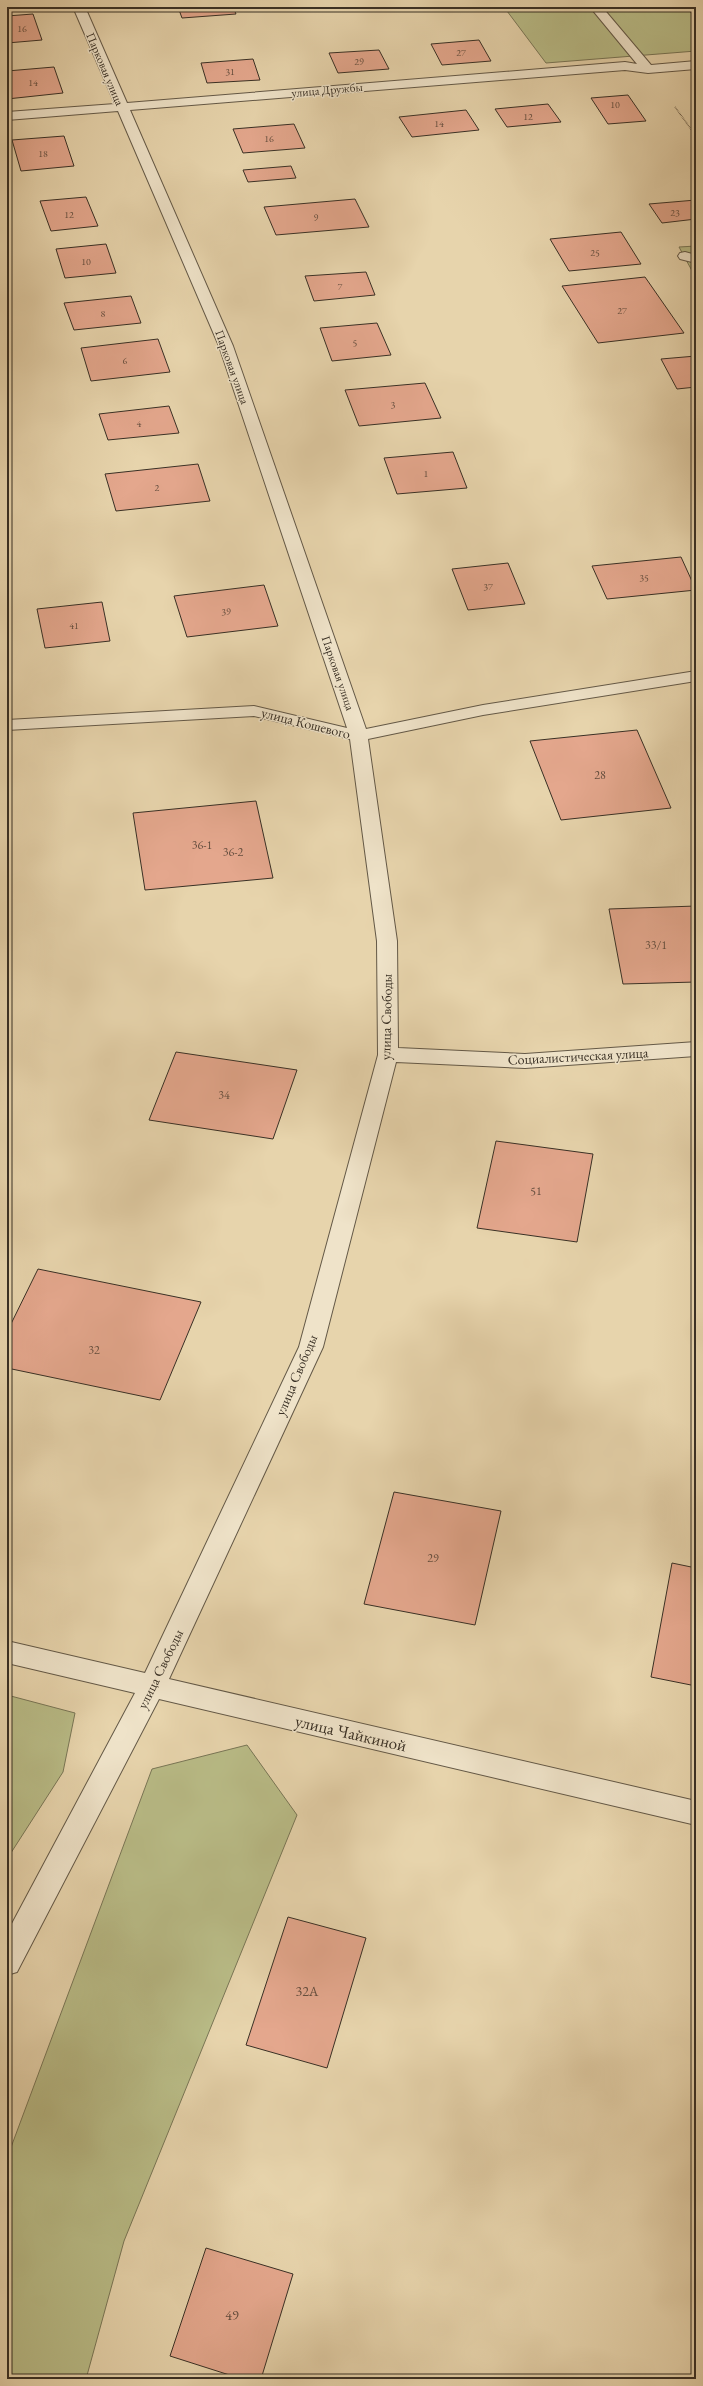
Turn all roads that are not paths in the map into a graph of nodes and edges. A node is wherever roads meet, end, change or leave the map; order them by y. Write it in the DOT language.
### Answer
graph roads {
  1 [pos="79,7"];
  2 [pos="596,7"];
  3 [pos="696,65"];
  4 [pos="648,68"];
  5 [pos="122,107"];
  6 [pos="7,116"];
  7 [pos="696,676"];
  8 [pos="7,725"];
  9 [pos="359,736"];
  10 [pos="696,1049"];
  11 [pos="388,1055"];
  12 [pos="7,1652"];
  13 [pos="152,1687"];
  14 [pos="696,1814"];
  15 [pos="7,1962"];
  1 -- 5 [label="street, Парковая улица"];
  2 -- 4 [label="street"];
  3 -- 4 [label="street, улица Дружбы"];
  4 -- 5 [label="street, улица Дружбы"];
  5 -- 6 [label="street, улица Дружбы"];
  5 -- 9 [label="street, Парковая улица"];
  7 -- 9 [label="street, улица Кошевого"];
  8 -- 9 [label="street, улица Кошевого"];
  9 -- 11 [label="street, улица Свободы"];
  10 -- 11 [label="street, Социалистическая улица"];
  11 -- 13 [label="street, улица Свободы"];
  12 -- 13 [label="street, улица Чайкиной"];
  13 -- 14 [label="street, улица Чайкиной"];
  13 -- 15 [label="street, улица Свободы"];
}
